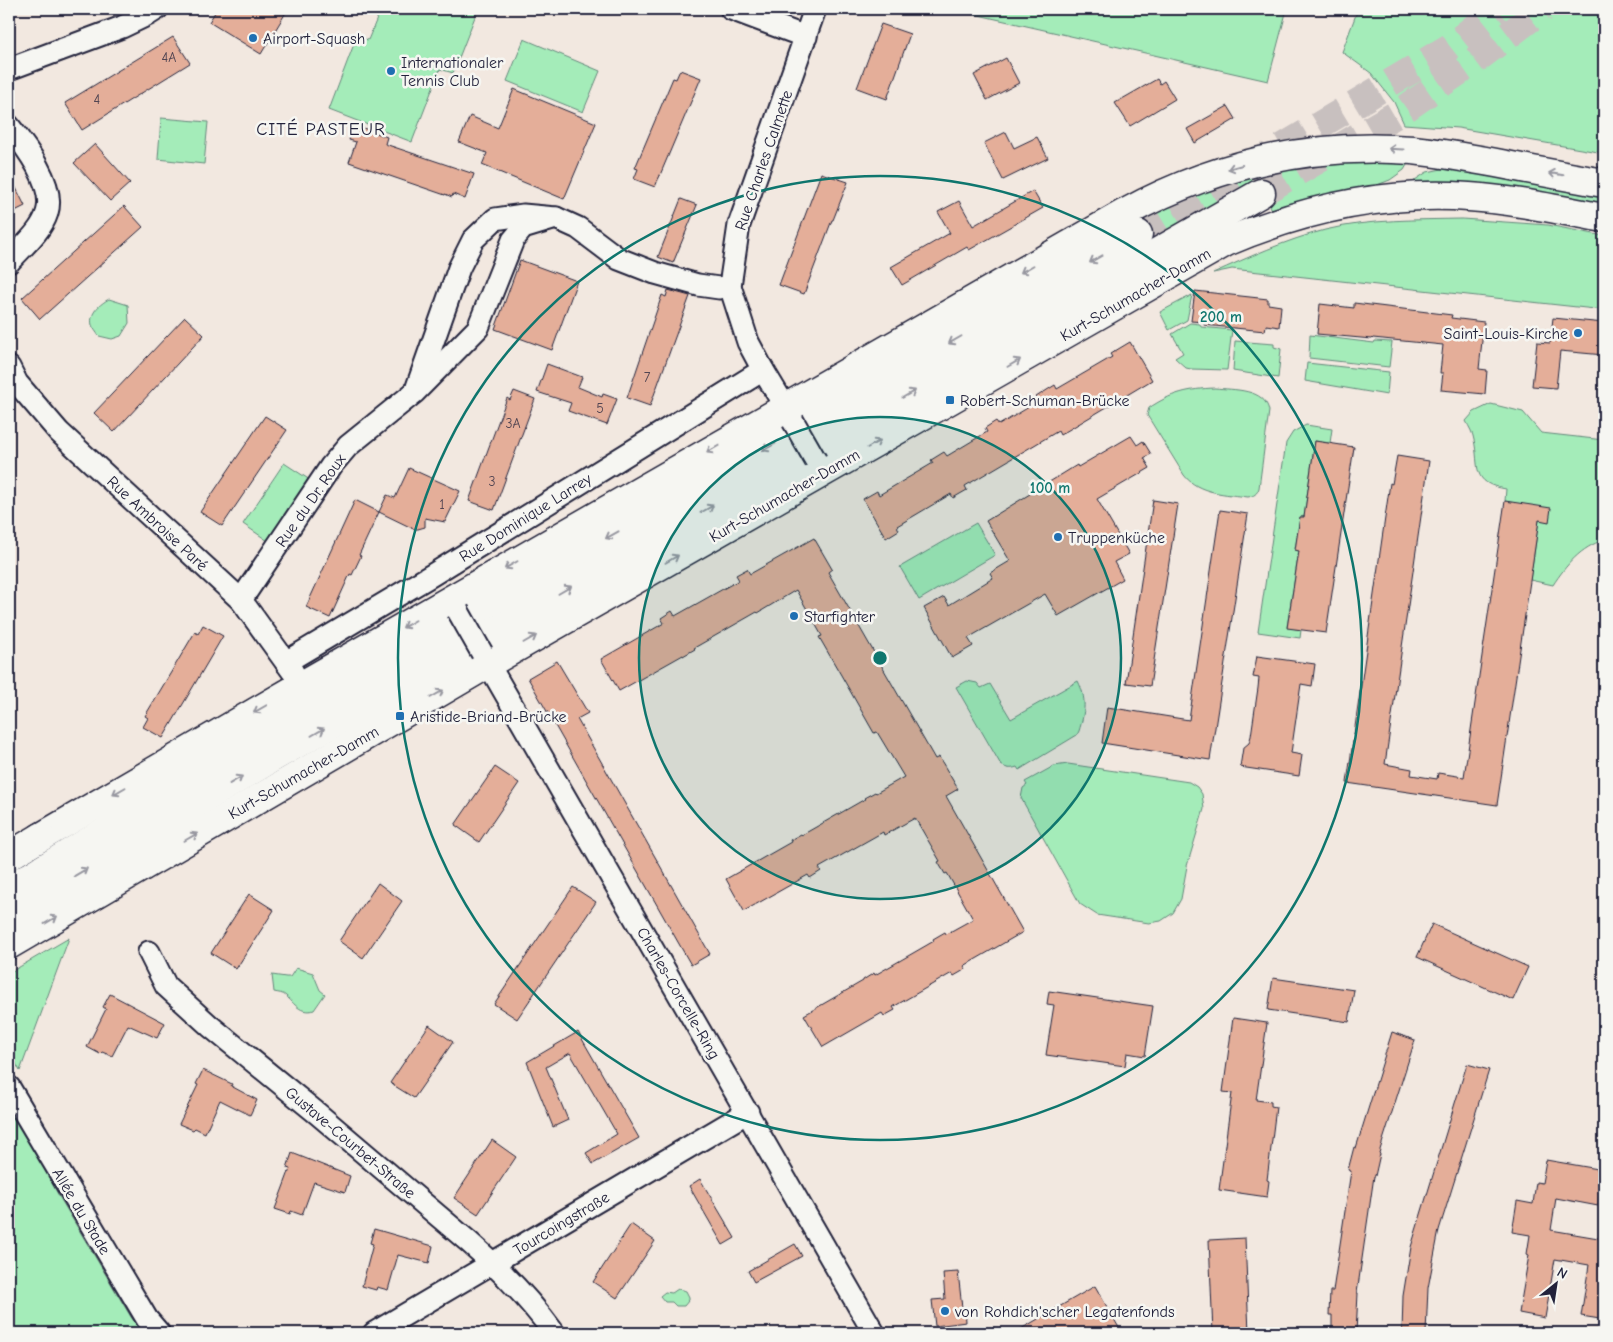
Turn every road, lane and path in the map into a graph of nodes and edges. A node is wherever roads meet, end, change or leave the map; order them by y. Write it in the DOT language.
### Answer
graph roads {
  1 [pos="157,9"];
  2 [pos="731,9"];
  3 [pos="816,9"];
  4 [pos="806,38"];
  5 [pos="9,69"];
  6 [pos="9,126"];
  7 [pos="1604,183"];
  8 [pos="1261,193"];
  9 [pos="556,218"];
  10 [pos="1604,218"];
  11 [pos="1138,234"];
  12 [pos="9,262"];
  13 [pos="730,286"];
  14 [pos="9,366"];
  15 [pos="763,370"];
  16 [pos="415,392"];
  17 [pos="789,414"];
  18 [pos="820,467"];
  19 [pos="241,600"];
  20 [pos="454,605"];
  21 [pos="485,658"];
  22 [pos="286,662"];
  23 [pos="302,685"];
  24 [pos="9,856"];
  25 [pos="9,888"];
  26 [pos="9,915"];
  27 [pos="9,945"];
  28 [pos="149,952"];
  29 [pos="9,1087"];
  30 [pos="748,1112"];
  31 [pos="493,1263"];
  32 [pos="159,1333"];
  33 [pos="374,1333"];
  34 [pos="554,1333"];
  35 [pos="874,1333"];
  1 -- 5 [label="street"];
  2 -- 4 [label="street"];
  3 -- 4 [label="street, Rue Charles Calmette"];
  4 -- 13 [label="street, Rue Charles Calmette"];
  6 -- 12 [label="street"];
  7 -- 17 [label="main road, one-way"];
  26 -- 8 [label="main road, one-way"];
  9 -- 13 [label="street"];
  9 -- 16 [label="street, Rue du Dr. Roux"];
  9 -- 16 [label="street"];
  18 -- 10 [label="main road, Kurt-Schumacher-Damm, one-way"];
  11 -- 25 [label="main road, one-way"];
  13 -- 15 [label="street, Rue Charles Calmette"];
  14 -- 19 [label="street, Rue Ambroise Paré"];
  15 -- 17 [label="street, Rue Charles Calmette"];
  15 -- 22 [label="street, Rue Dominique Larrey"];
  16 -- 19 [label="street, Rue du Dr. Roux"];
  17 -- 18 [label="street, bridge"];
  17 -- 20 [label="main road, one-way"];
  21 -- 18 [label="main road, Kurt-Schumacher-Damm, one-way"];
  19 -- 22 [label="street, Rue Ambroise Paré"];
  20 -- 21 [label="street, bridge"];
  20 -- 23 [label="main road, one-way"];
  27 -- 21 [label="main road, Kurt-Schumacher-Damm, one-way"];
  21 -- 30 [label="street, Charles-Corcelle-Ring"];
  22 -- 23 [label="street, Rue Ambroise Paré"];
  23 -- 24 [label="main road, one-way"];
  28 -- 31 [label="street, Gustave-Courbet-Straße"];
  29 -- 32 [label="street, Allée du Stade"];
  30 -- 31 [label="street, Tourcoingstraße"];
  30 -- 35 [label="street, Charles-Corcelle-Ring"];
  31 -- 33 [label="street, Tourcoingstraße"];
  31 -- 34 [label="street, Gustave-Courbet-Straße"];
}
